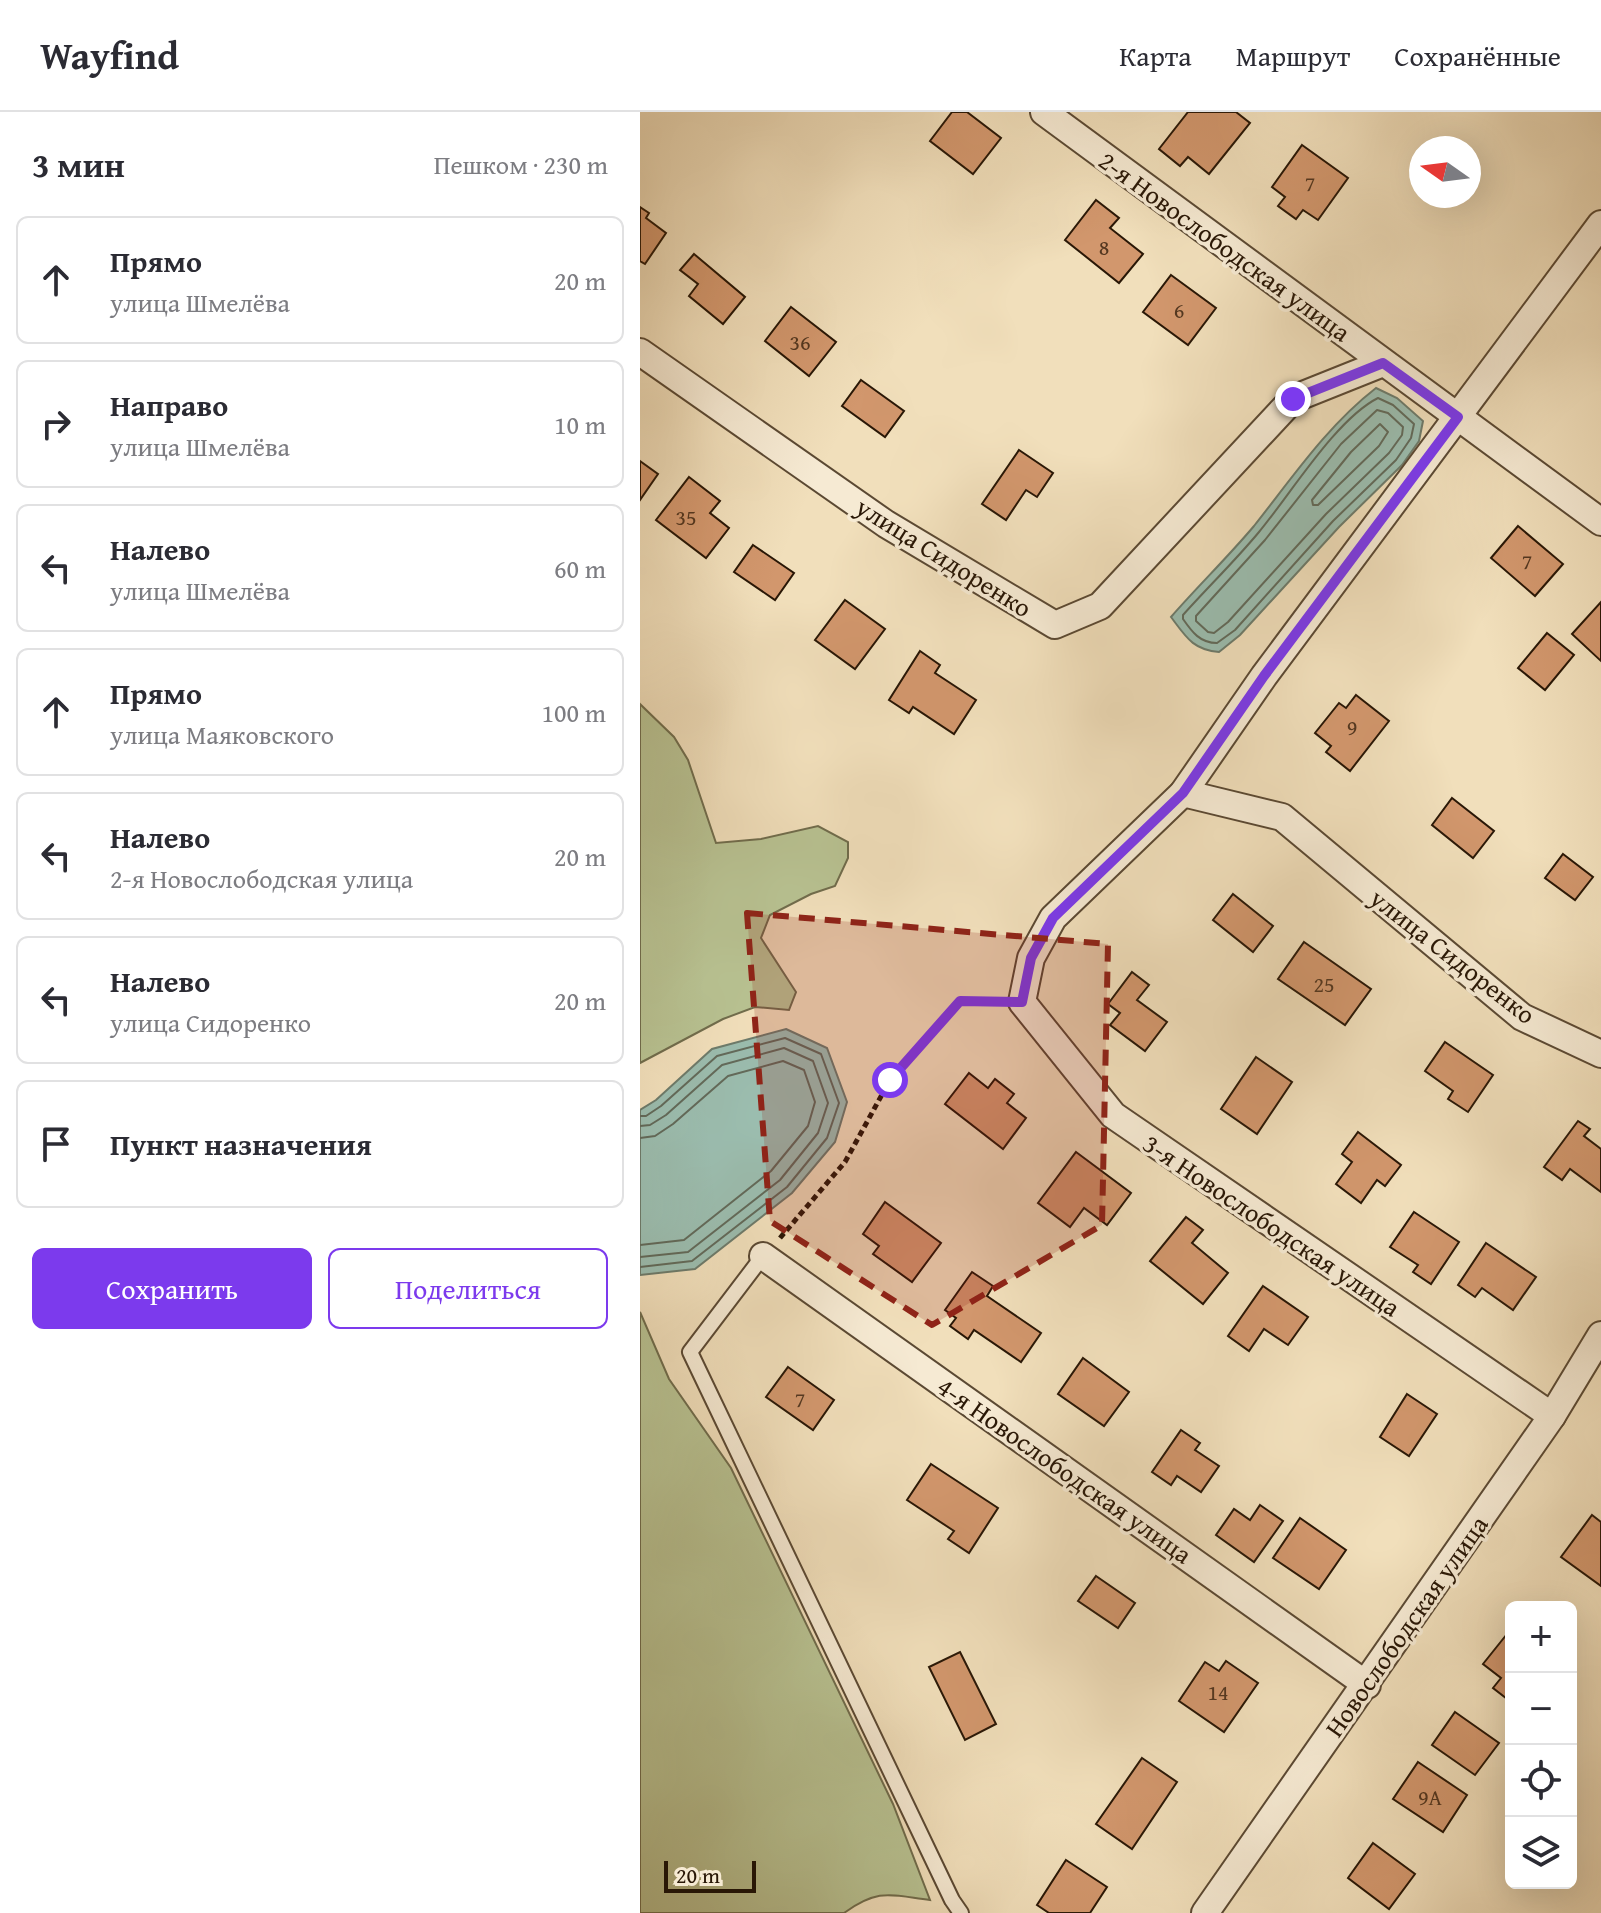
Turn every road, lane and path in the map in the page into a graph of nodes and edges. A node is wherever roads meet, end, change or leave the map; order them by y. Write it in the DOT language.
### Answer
graph roads {
  1 [pos="1044,112"];
  2 [pos="1601,224"];
  3 [pos="640,352"];
  4 [pos="1383,363"];
  5 [pos="1458,417"];
  6 [pos="1601,522"];
  7 [pos="1183,793"];
  8 [pos="1022,1002"];
  9 [pos="1601,1054"];
  10 [pos="763,1256"];
  11 [pos="1601,1335"];
  12 [pos="1552,1416"];
  13 [pos="1367,1685"];
  14 [pos="961,1913"];
  15 [pos="1205,1913"];
  1 -- 4 [label="street, 2-я Новослободская улица"];
  2 -- 5 [label="street"];
  3 -- 4 [label="street, улица Сидоренко"];
  4 -- 5 [label="street, 2-я Новослободская улица"];
  5 -- 6 [label="street, 2-я Новослободская улица"];
  5 -- 7 [label="street"];
  7 -- 8 [label="street"];
  7 -- 9 [label="street, улица Сидоренко"];
  8 -- 10 [label="path"];
  8 -- 12 [label="street, 3-я Новослободская улица"];
  10 -- 13 [label="street, 4-я Новослободская улица"];
  10 -- 14 [label="lane"];
  11 -- 12 [label="street, Новослободская улица"];
  12 -- 13 [label="street, Новослободская улица"];
  13 -- 15 [label="street, Новослободская улица"];
}
